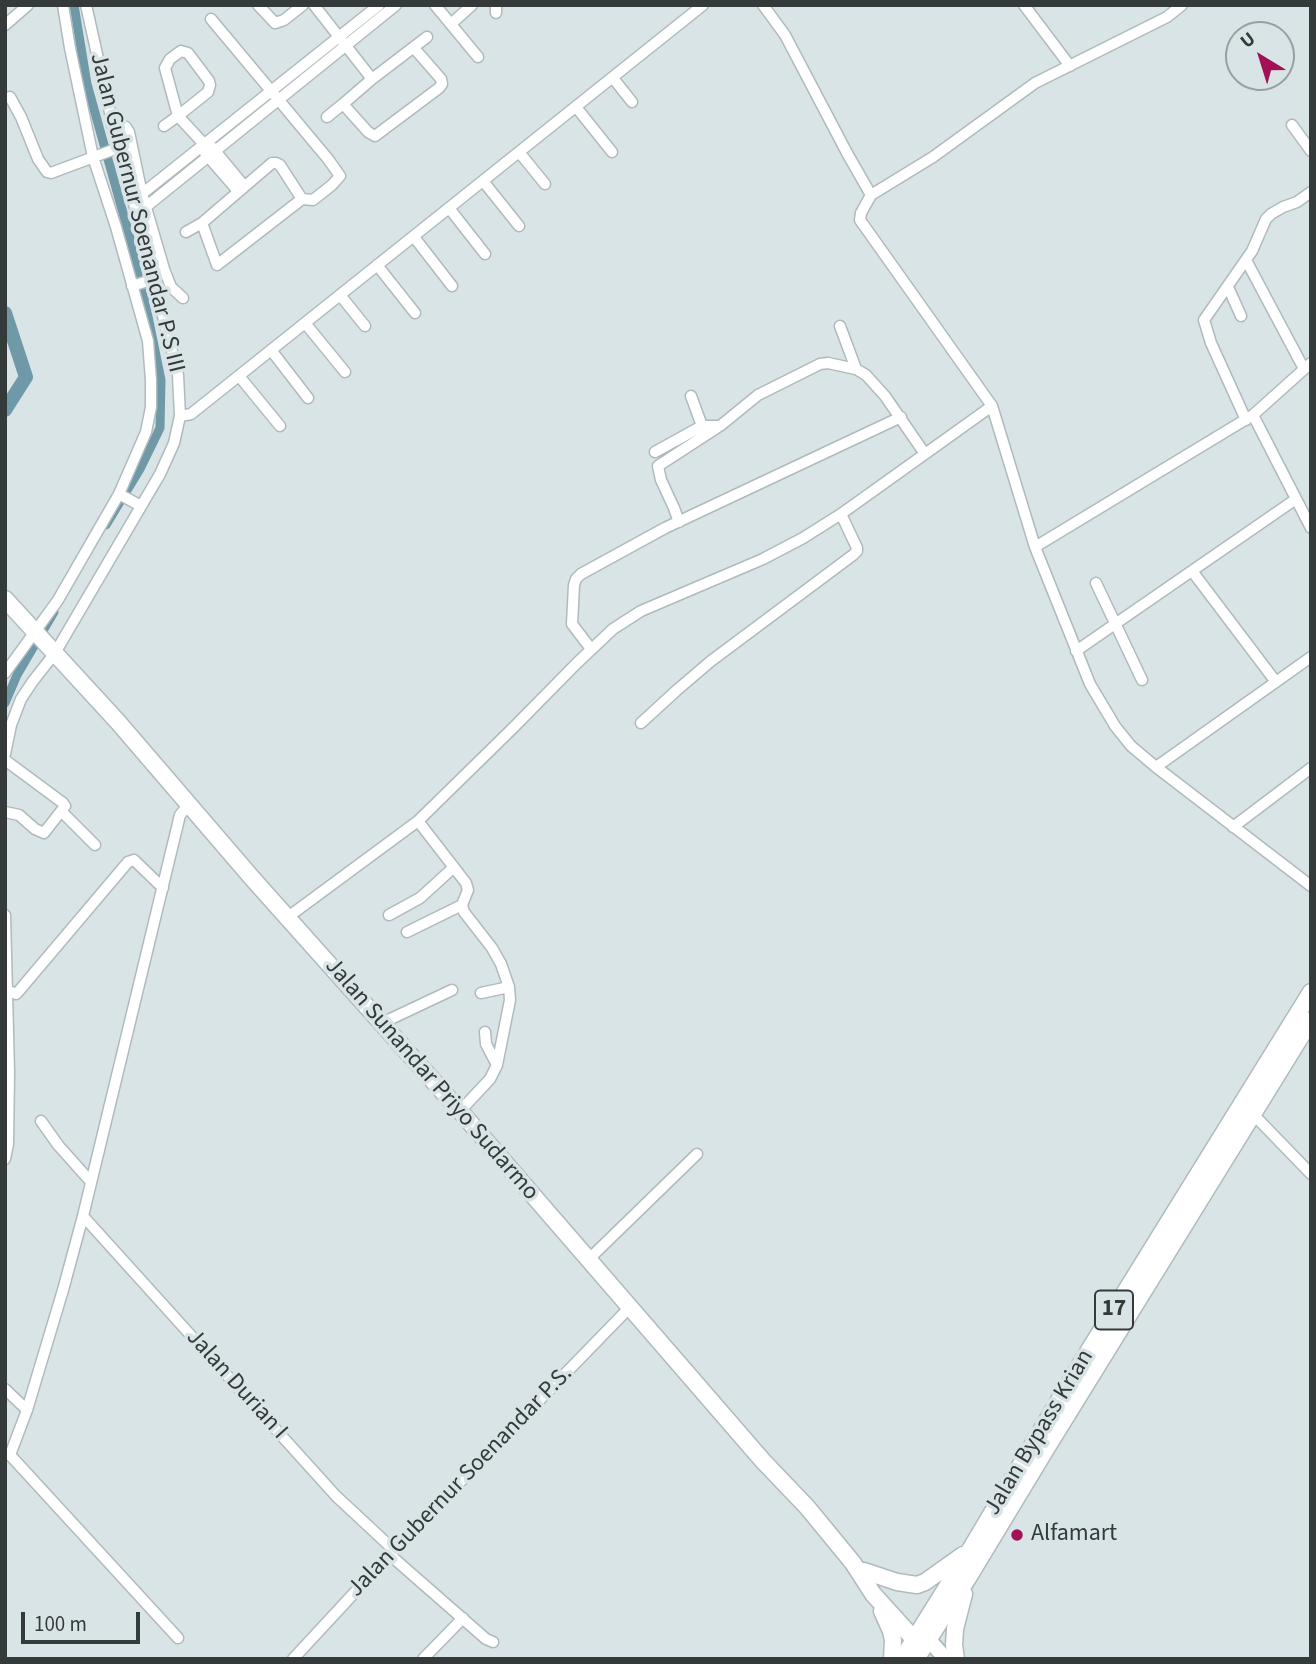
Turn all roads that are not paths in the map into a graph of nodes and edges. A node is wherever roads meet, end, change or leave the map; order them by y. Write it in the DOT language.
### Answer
graph roads {
  1 [pos="28,5"];
  2 [pos="63,5"];
  3 [pos="86,5"];
  4 [pos="258,5"];
  5 [pos="303,5"];
  6 [pos="314,5"];
  7 [pos="379,5"];
  8 [pos="396,5"];
  9 [pos="435,5"];
  10 [pos="472,5"];
  11 [pos="704,5"];
  12 [pos="763,5"];
  13 [pos="1024,5"];
  14 [pos="1182,5"];
  15 [pos="211,19"];
  16 [pos="451,24"];
  17 [pos="5,25"];
  18 [pos="427,37"];
  19 [pos="343,41"];
  20 [pos="414,48"];
  21 [pos="478,57"];
  22 [pos="1070,66"];
  23 [pos="612,78"];
  24 [pos="372,79"];
  25 [pos="271,91"];
  26 [pos="10,97"];
  27 [pos="279,100"];
  28 [pos="632,102"];
  29 [pos="343,104"];
  30 [pos="576,107"];
  31 [pos="178,116"];
  32 [pos="327,117"];
  33 [pos="112,125"];
  34 [pos="1292,125"];
  35 [pos="164,126"];
  36 [pos="203,144"];
  37 [pos="116,149"];
  38 [pos="1311,151"];
  39 [pos="519,152"];
  40 [pos="612,152"];
  41 [pos="211,153"];
  42 [pos="95,156"];
  43 [pos="483,181"];
  44 [pos="545,184"];
  45 [pos="241,188"];
  46 [pos="1311,192"];
  47 [pos="142,194"];
  48 [pos="871,195"];
  49 [pos="302,199"];
  50 [pos="133,201"];
  51 [pos="146,206"];
  52 [pos="449,208"];
  53 [pos="137,214"];
  54 [pos="202,223"];
  55 [pos="519,226"];
  56 [pos="187,232"];
  57 [pos="414,237"];
  58 [pos="485,254"];
  59 [pos="1246,260"];
  60 [pos="377,265"];
  61 [pos="152,280"];
  62 [pos="135,286"];
  63 [pos="452,286"];
  64 [pos="1228,287"];
  65 [pos="340,295"];
  66 [pos="183,298"];
  67 [pos="415,313"];
  68 [pos="1241,316"];
  69 [pos="305,323"];
  70 [pos="365,326"];
  71 [pos="839,326"];
  72 [pos="271,350"];
  73 [pos="852,363"];
  74 [pos="1307,366"];
  75 [pos="345,372"];
  76 [pos="239,376"];
  77 [pos="691,396"];
  78 [pos="308,398"];
  79 [pos="992,406"];
  80 [pos="180,416"];
  81 [pos="901,417"];
  82 [pos="1250,417"];
  83 [pos="279,426"];
  84 [pos="702,426"];
  85 [pos="720,426"];
  86 [pos="655,452"];
  87 [pos="926,454"];
  88 [pos="121,495"];
  89 [pos="1296,499"];
  90 [pos="138,504"];
  91 [pos="841,514"];
  92 [pos="679,522"];
  93 [pos="1311,528"];
  94 [pos="1035,547"];
  95 [pos="1192,571"];
  96 [pos="1096,583"];
  97 [pos="5,599"];
  98 [pos="1116,624"];
  99 [pos="36,632"];
  100 [pos="591,649"];
  101 [pos="53,651"];
  102 [pos="1076,651"];
  103 [pos="1311,657"];
  104 [pos="5,673"];
  105 [pos="1142,680"];
  106 [pos="1276,682"];
  107 [pos="641,723"];
  108 [pos="5,754"];
  109 [pos="5,760"];
  110 [pos="1157,767"];
  111 [pos="1311,768"];
  112 [pos="189,804"];
  113 [pos="5,812"];
  114 [pos="62,812"];
  115 [pos="418,821"];
  116 [pos="1233,827"];
  117 [pos="44,833"];
  118 [pos="37,844"];
  119 [pos="95,845"];
  120 [pos="453,868"];
  121 [pos="1311,886"];
  122 [pos="163,888"];
  123 [pos="461,905"];
  124 [pos="5,915"];
  125 [pos="389,915"];
  126 [pos="288,917"];
  127 [pos="407,932"];
  128 [pos="509,986"];
  129 [pos="7,990"];
  130 [pos="452,990"];
  131 [pos="1311,992"];
  132 [pos="481,993"];
  133 [pos="1311,1020"];
  134 [pos="382,1023"];
  135 [pos="6,1026"];
  136 [pos="485,1032"];
  137 [pos="497,1065"];
  138 [pos="460,1111"];
  139 [pos="1252,1113"];
  140 [pos="41,1121"];
  141 [pos="697,1154"];
  142 [pos="5,1159"];
  143 [pos="1311,1174"];
  144 [pos="91,1182"];
  145 [pos="83,1216"];
  146 [pos="588,1259"];
  147 [pos="630,1307"];
  148 [pos="5,1389"];
  149 [pos="27,1410"];
  150 [pos="8,1455"];
  151 [pos="970,1550"];
  152 [pos="392,1552"];
  153 [pos="859,1567"];
  154 [pos="968,1578"];
  155 [pos="873,1594"];
  156 [pos="463,1618"];
  157 [pos="178,1638"];
  158 [pos="493,1642"];
  159 [pos="922,1645"];
  160 [pos="293,1659"];
  161 [pos="423,1659"];
  162 [pos="892,1659"];
  163 [pos="902,1659"];
  164 [pos="946,1659"];
  165 [pos="956,1659"];
  1 -- 17 [label="street"];
  2 -- 42 [label="street"];
  3 -- 33 [label="street, Jalan Gubernur Soenandar P.S III"];
  4 -- 5 [label="street"];
  6 -- 19 [label="street"];
  7 -- 19 [label="street"];
  8 -- 19 [label="street"];
  9 -- 16 [label="street"];
  10 -- 16 [label="street"];
  11 -- 23 [label="street"];
  12 -- 48 [label="street"];
  13 -- 22 [label="street"];
  14 -- 22 [label="street"];
  15 -- 25 [label="street"];
  16 -- 21 [label="street"];
  18 -- 20 [label="street"];
  19 -- 24 [label="street"];
  19 -- 25 [label="street"];
  19 -- 27 [label="street"];
  20 -- 24 [label="street"];
  20 -- 29 [label="street"];
  22 -- 48 [label="street"];
  23 -- 28 [label="street"];
  23 -- 30 [label="street"];
  24 -- 29 [label="street"];
  25 -- 27 [label="street"];
  25 -- 36 [label="street"];
  26 -- 42 [label="street"];
  27 -- 41 [label="street"];
  27 -- 49 [label="street"];
  29 -- 32 [label="street"];
  30 -- 39 [label="street"];
  30 -- 40 [label="street"];
  31 -- 31 [label="street"];
  31 -- 35 [label="street"];
  31 -- 36 [label="street"];
  33 -- 37 [label="street, Jalan Gubernur Soenandar P.S III"];
  33 -- 47 [label="street"];
  34 -- 38 [label="street"];
  36 -- 41 [label="street"];
  36 -- 47 [label="street"];
  37 -- 42 [label="street"];
  37 -- 50 [label="street, Jalan Gubernur Soenandar P.S III"];
  39 -- 43 [label="street"];
  39 -- 44 [label="street"];
  41 -- 45 [label="street"];
  41 -- 51 [label="street"];
  42 -- 62 [label="street"];
  43 -- 52 [label="street"];
  43 -- 55 [label="street"];
  45 -- 49 [label="street"];
  45 -- 54 [label="street"];
  46 -- 59 [label="street"];
  47 -- 50 [label="street"];
  47 -- 51 [label="street"];
  48 -- 79 [label="street"];
  49 -- 54 [label="street"];
  50 -- 53 [label="street, Jalan Gubernur Soenandar P.S III"];
  51 -- 53 [label="street"];
  51 -- 66 [label="street"];
  52 -- 57 [label="street"];
  52 -- 58 [label="street"];
  53 -- 61 [label="street, Jalan Gubernur Soenandar P.S III"];
  54 -- 56 [label="street"];
  57 -- 60 [label="street"];
  57 -- 63 [label="street"];
  59 -- 64 [label="street"];
  59 -- 74 [label="street"];
  60 -- 65 [label="street"];
  60 -- 67 [label="street"];
  61 -- 62 [label="street"];
  61 -- 80 [label="street, Jalan Gubernur Soenandar P.S III"];
  62 -- 88 [label="street"];
  64 -- 68 [label="street"];
  64 -- 82 [label="street"];
  65 -- 69 [label="street"];
  65 -- 70 [label="street"];
  69 -- 72 [label="street"];
  69 -- 75 [label="street"];
  71 -- 73 [label="street"];
  72 -- 76 [label="street"];
  72 -- 78 [label="street"];
  73 -- 81 [label="street"];
  73 -- 85 [label="street"];
  74 -- 82 [label="street"];
  76 -- 80 [label="street"];
  76 -- 83 [label="street"];
  77 -- 84 [label="street"];
  79 -- 87 [label="street"];
  79 -- 94 [label="street"];
  80 -- 90 [label="street, Jalan Gubernur Soenandar P.S III"];
  81 -- 87 [label="street"];
  81 -- 92 [label="street"];
  82 -- 89 [label="street"];
  82 -- 94 [label="street"];
  84 -- 85 [label="street"];
  84 -- 86 [label="street"];
  85 -- 92 [label="street"];
  87 -- 91 [label="street"];
  88 -- 90 [label="street"];
  88 -- 99 [label="street"];
  89 -- 93 [label="street"];
  89 -- 95 [label="street"];
  90 -- 101 [label="street, Jalan Gubernur Soenandar P.S III"];
  91 -- 100 [label="street"];
  91 -- 107 [label="street"];
  92 -- 100 [label="street"];
  94 -- 102 [label="street"];
  95 -- 98 [label="street"];
  95 -- 106 [label="street"];
  96 -- 98 [label="street"];
  97 -- 99 [label="highway, Jalan Sunandar Priyo Sudarmo"];
  98 -- 102 [label="street"];
  98 -- 105 [label="street"];
  99 -- 101 [label="highway, Jalan Sunandar Priyo Sudarmo"];
  99 -- 104 [label="street"];
  100 -- 115 [label="street"];
  101 -- 108 [label="street, Jalan Gubernur Soenandar P.S III"];
  101 -- 112 [label="highway, Jalan Sunandar Priyo Sudarmo"];
  102 -- 110 [label="street"];
  103 -- 106 [label="street"];
  106 -- 110 [label="street"];
  109 -- 114 [label="street"];
  110 -- 116 [label="street"];
  111 -- 116 [label="street"];
  112 -- 122 [label="street"];
  112 -- 126 [label="highway, Jalan Sunandar Priyo Sudarmo"];
  113 -- 117 [label="street"];
  114 -- 117 [label="street"];
  114 -- 119 [label="street"];
  115 -- 120 [label="street"];
  115 -- 126 [label="street"];
  116 -- 121 [label="street"];
  117 -- 118 [label="street"];
  120 -- 123 [label="street"];
  120 -- 125 [label="street"];
  122 -- 129 [label="street"];
  122 -- 144 [label="street"];
  123 -- 127 [label="street"];
  123 -- 128 [label="street"];
  124 -- 129 [label="street"];
  126 -- 134 [label="highway, Jalan Sunandar Priyo Sudarmo"];
  128 -- 132 [label="street"];
  128 -- 137 [label="street"];
  129 -- 135 [label="street"];
  130 -- 134 [label="street"];
  131 -- 151 [label="highway, Jalan Bypass Krian / 17"];
  133 -- 139 [label="highway, Jalan Bypass Krian / 17"];
  134 -- 138 [label="highway, Jalan Sunandar Priyo Sudarmo"];
  135 -- 142 [label="street"];
  136 -- 137 [label="street"];
  137 -- 138 [label="street"];
  138 -- 146 [label="highway, Jalan Sunandar Priyo Sudarmo"];
  139 -- 143 [label="street"];
  139 -- 154 [label="highway, Jalan Bypass Krian / 17"];
  140 -- 144 [label="street"];
  141 -- 146 [label="street"];
  144 -- 145 [label="street"];
  145 -- 149 [label="street"];
  145 -- 152 [label="street, Jalan Durian I"];
  146 -- 147 [label="highway, Jalan Sunandar Priyo Sudarmo"];
  147 -- 152 [label="street, Jalan Gubernur Soenandar P.S."];
  147 -- 153 [label="highway, Jalan Sunandar Priyo Sudarmo"];
  148 -- 149 [label="street"];
  149 -- 150 [label="street"];
  150 -- 157 [label="street"];
  151 -- 153 [label="highway"];
  151 -- 159 [label="highway, Jalan Bypass Krian / 17"];
  152 -- 156 [label="street, Jalan Durian I"];
  152 -- 160 [label="street, Jalan Gubernur Soenandar P.S."];
  153 -- 155 [label="highway, Jalan Sunandar Priyo Sudarmo"];
  153 -- 159 [label="highway, Jalan Sunandar Priyo Sudarmo"];
  154 -- 159 [label="highway, Jalan Bypass Krian / 17"];
  154 -- 165 [label="highway"];
  155 -- 159 [label="highway, Jalan Sunandar Priyo Sudarmo"];
  155 -- 162 [label="highway"];
  156 -- 158 [label="street, Jalan Durian I"];
  156 -- 161 [label="street"];
  159 -- 163 [label="highway, Jalan Bypass Krian / 17"];
  159 -- 164 [label="main road, Jalan Sunandar Priyo Sudarmo"];
}
